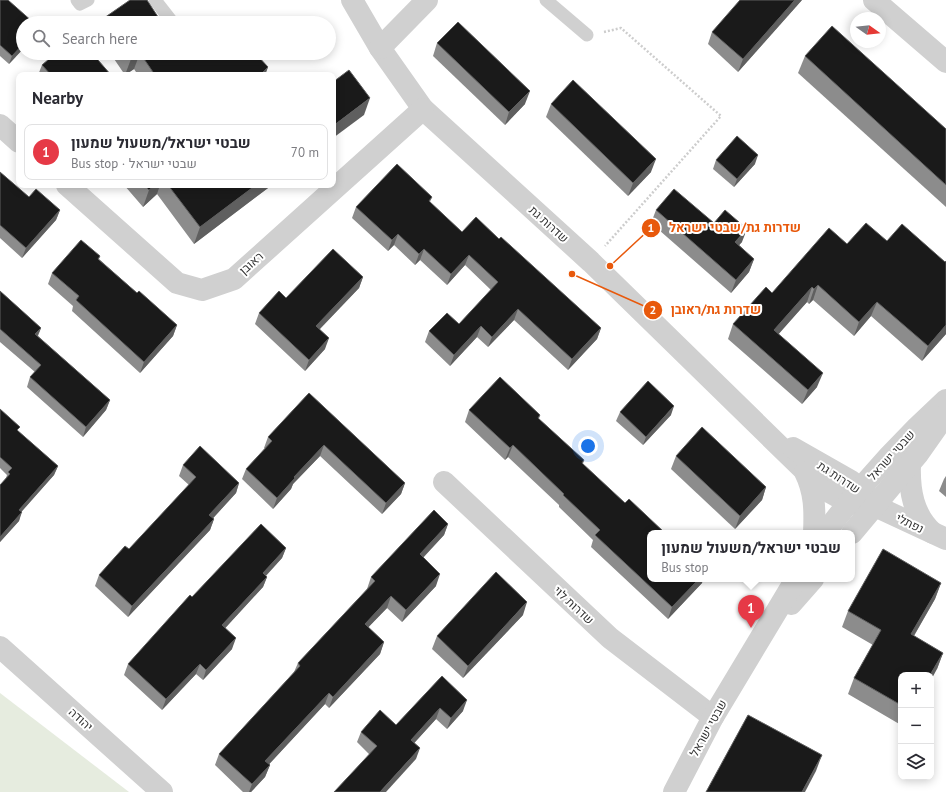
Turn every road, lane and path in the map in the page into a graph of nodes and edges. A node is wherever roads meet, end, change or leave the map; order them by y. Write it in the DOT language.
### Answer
graph roads {
  1 [pos="77,0"];
  2 [pos="88,0"];
  3 [pos="155,0"];
  4 [pos="352,0"];
  5 [pos="427,0"];
  6 [pos="546,0"];
  7 [pos="874,0"];
  8 [pos="168,16"];
  9 [pos="587,35"];
  10 [pos="380,48"];
  11 [pos="946,62"];
  12 [pos="423,109"];
  13 [pos="0,125"];
  14 [pos="16,139"];
  15 [pos="336,187"];
  16 [pos="70,188"];
  17 [pos="335,188"];
  18 [pos="591,262"];
  19 [pos="946,400"];
  20 [pos="946,414"];
  21 [pos="766,432"];
  22 [pos="910,464"];
  23 [pos="805,471"];
  24 [pos="444,482"];
  25 [pos="855,496"];
  26 [pos="875,506"];
  27 [pos="814,530"];
  28 [pos="827,530"];
  29 [pos="855,530"];
  30 [pos="941,537"];
  31 [pos="794,582"];
  32 [pos="810,582"];
  33 [pos="757,645"];
  34 [pos="0,647"];
  35 [pos="714,717"];
  36 [pos="162,792"];
  37 [pos="674,792"];
  1 -- 2 [label="lane"];
  3 -- 8 [label="lane"];
  4 -- 10 [label="street, שדרות גת"];
  5 -- 10 [label="street"];
  6 -- 9 [label="lane"];
  7 -- 11 [label="street"];
  9 -- 18 [label="path"];
  10 -- 12 [label="street, שדרות גת"];
  12 -- 15 [label="street, ראובן"];
  12 -- 18 [label="street, שדרות גת"];
  13 -- 14 [label="street"];
  16 -- 17 [label="street, ראובן"];
  18 -- 21 [label="street, שדרות גת"];
  19 -- 25 [label="street, שבטי ישראל"];
  20 -- 22 [label="street, שבטי ישראל"];
  21 -- 23 [label="street, שדרות גת"];
  21 -- 25 [label="street, שדרות גת"];
  22 -- 26 [label="street, שבטי ישראל"];
  22 -- 30 [label="street"];
  23 -- 25 [label="street, שדרות גת"];
  23 -- 27 [label="street"];
  24 -- 35 [label="street, שדרות לוי"];
  25 -- 26 [label="street, שדרות גת"];
  25 -- 28 [label="street, שבטי ישראל"];
  26 -- 29 [label="street, שבטי ישראל"];
  26 -- 30 [label="street, נפתלי"];
  31 -- 33 [label="street, שבטי ישראל"];
  32 -- 33 [label="street, שבטי ישראל"];
  33 -- 35 [label="street, שבטי ישראל"];
  34 -- 36 [label="street, יהודה"];
  35 -- 37 [label="street, שבטי ישראל"];
}
